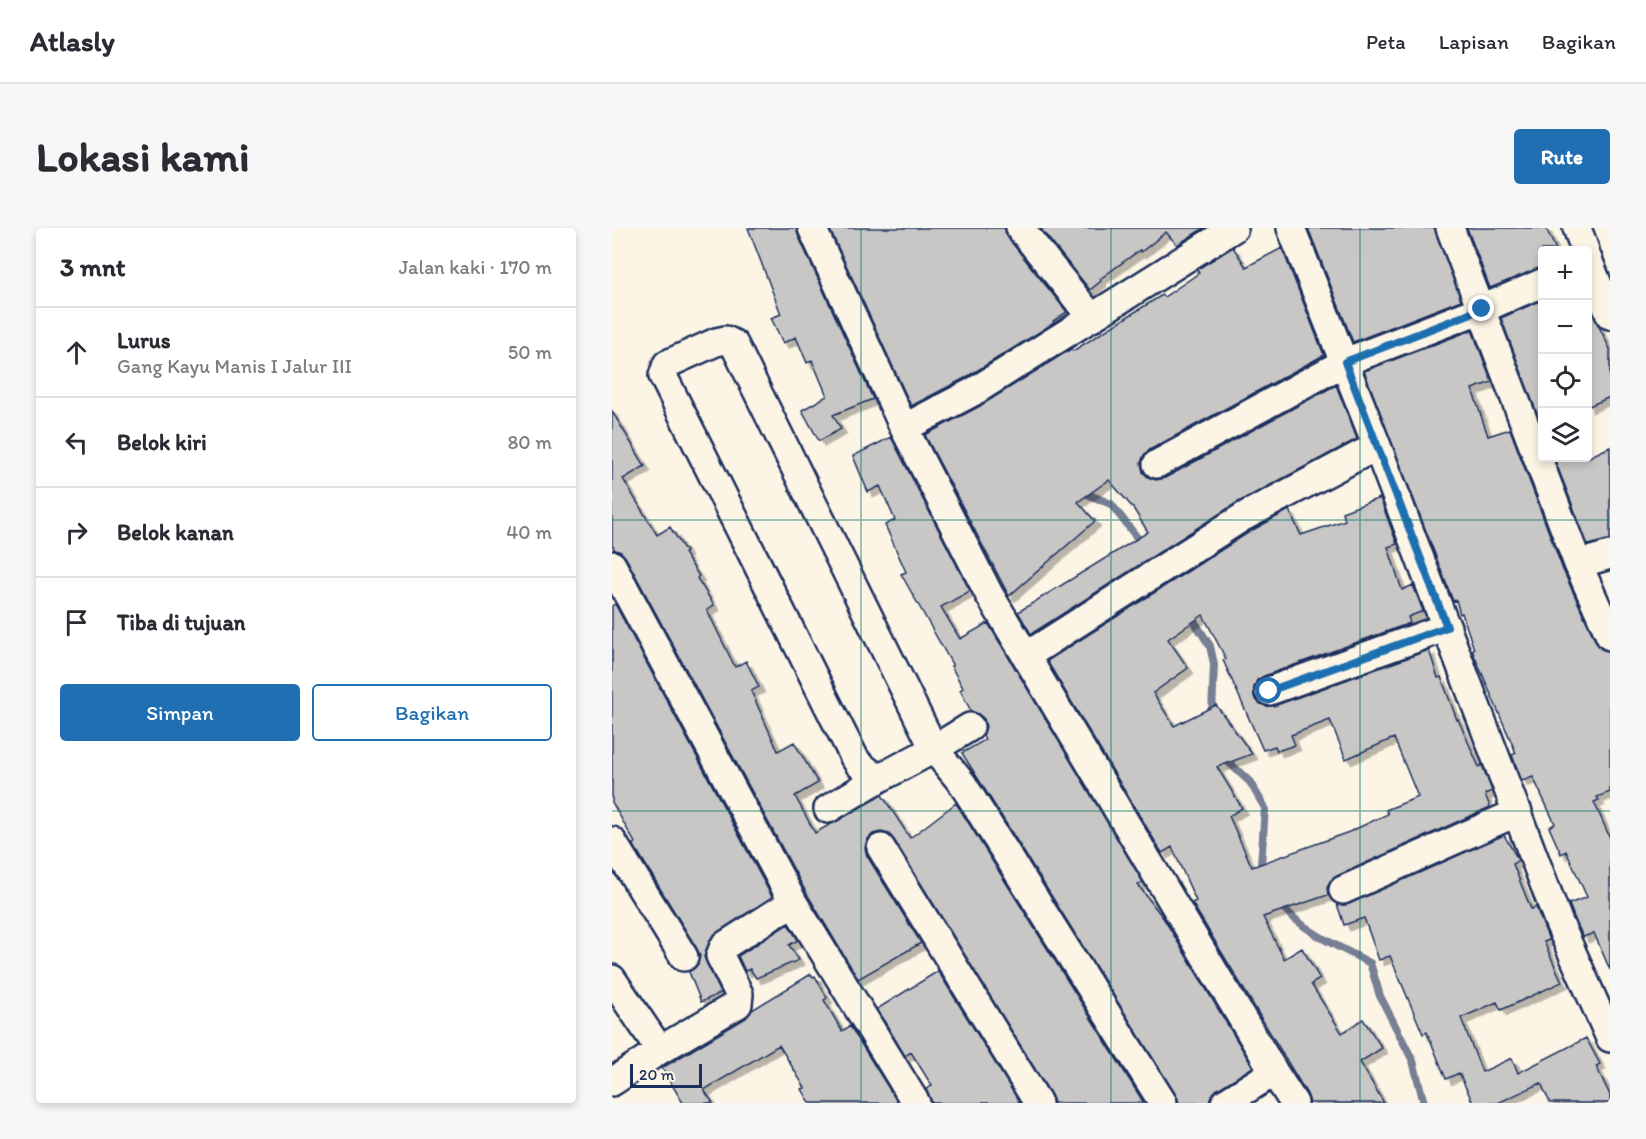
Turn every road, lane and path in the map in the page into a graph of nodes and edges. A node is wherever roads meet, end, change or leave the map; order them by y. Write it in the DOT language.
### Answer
graph roads {
  1 [pos="812,228"];
  2 [pos="1020,228"];
  3 [pos="1234,228"];
  4 [pos="1291,228"];
  5 [pos="1450,228"];
  6 [pos="1577,228"];
  7 [pos="1586,246"];
  8 [pos="1592,258"];
  9 [pos="1538,285"];
  10 [pos="1482,309"];
  11 [pos="1610,315"];
  12 [pos="1092,318"];
  13 [pos="1345,362"];
  14 [pos="904,428"];
  15 [pos="1377,446"];
  16 [pos="1157,464"];
  17 [pos="1610,555"];
  18 [pos="1578,564"];
  19 [pos="612,565"];
  20 [pos="1447,627"];
  21 [pos="1610,636"];
  22 [pos="1026,656"];
  23 [pos="1269,691"];
  24 [pos="970,727"];
  25 [pos="934,749"];
  26 [pos="878,779"];
  27 [pos="828,809"];
  28 [pos="1518,812"];
  29 [pos="612,841"];
  30 [pos="881,848"];
  31 [pos="1343,890"];
  32 [pos="793,902"];
  33 [pos="684,957"];
  34 [pos="612,979"];
  35 [pos="1610,1038"];
  36 [pos="660,1050"];
  37 [pos="1274,1072"];
  38 [pos="612,1082"];
  39 [pos="916,1103"];
  40 [pos="1038,1103"];
  41 [pos="1163,1103"];
  42 [pos="1225,1103"];
  43 [pos="1294,1103"];
  1 -- 14 [label="street"];
  2 -- 12 [label="street"];
  3 -- 12 [label="street"];
  4 -- 13 [label="street"];
  5 -- 10 [label="street"];
  6 -- 7 [label="street"];
  8 -- 11 [label="street"];
  9 -- 10 [label="street"];
  10 -- 13 [label="street"];
  10 -- 18 [label="street"];
  12 -- 14 [label="street"];
  13 -- 15 [label="street"];
  13 -- 16 [label="street"];
  14 -- 22 [label="street"];
  15 -- 20 [label="street"];
  15 -- 22 [label="street"];
  17 -- 18 [label="street"];
  18 -- 21 [label="street"];
  19 -- 32 [label="street"];
  20 -- 23 [label="street"];
  20 -- 28 [label="street"];
  22 -- 37 [label="street"];
  24 -- 25 [label="street"];
  25 -- 26 [label="street"];
  25 -- 26 [label="street"];
  25 -- 41 [label="street"];
  26 -- 27 [label="street"];
  28 -- 31 [label="street"];
  28 -- 35 [label="street"];
  29 -- 33 [label="street"];
  30 -- 40 [label="street"];
  32 -- 36 [label="street"];
  32 -- 39 [label="street"];
  34 -- 36 [label="street"];
  36 -- 38 [label="street"];
  37 -- 42 [label="street"];
  37 -- 43 [label="street"];
}
